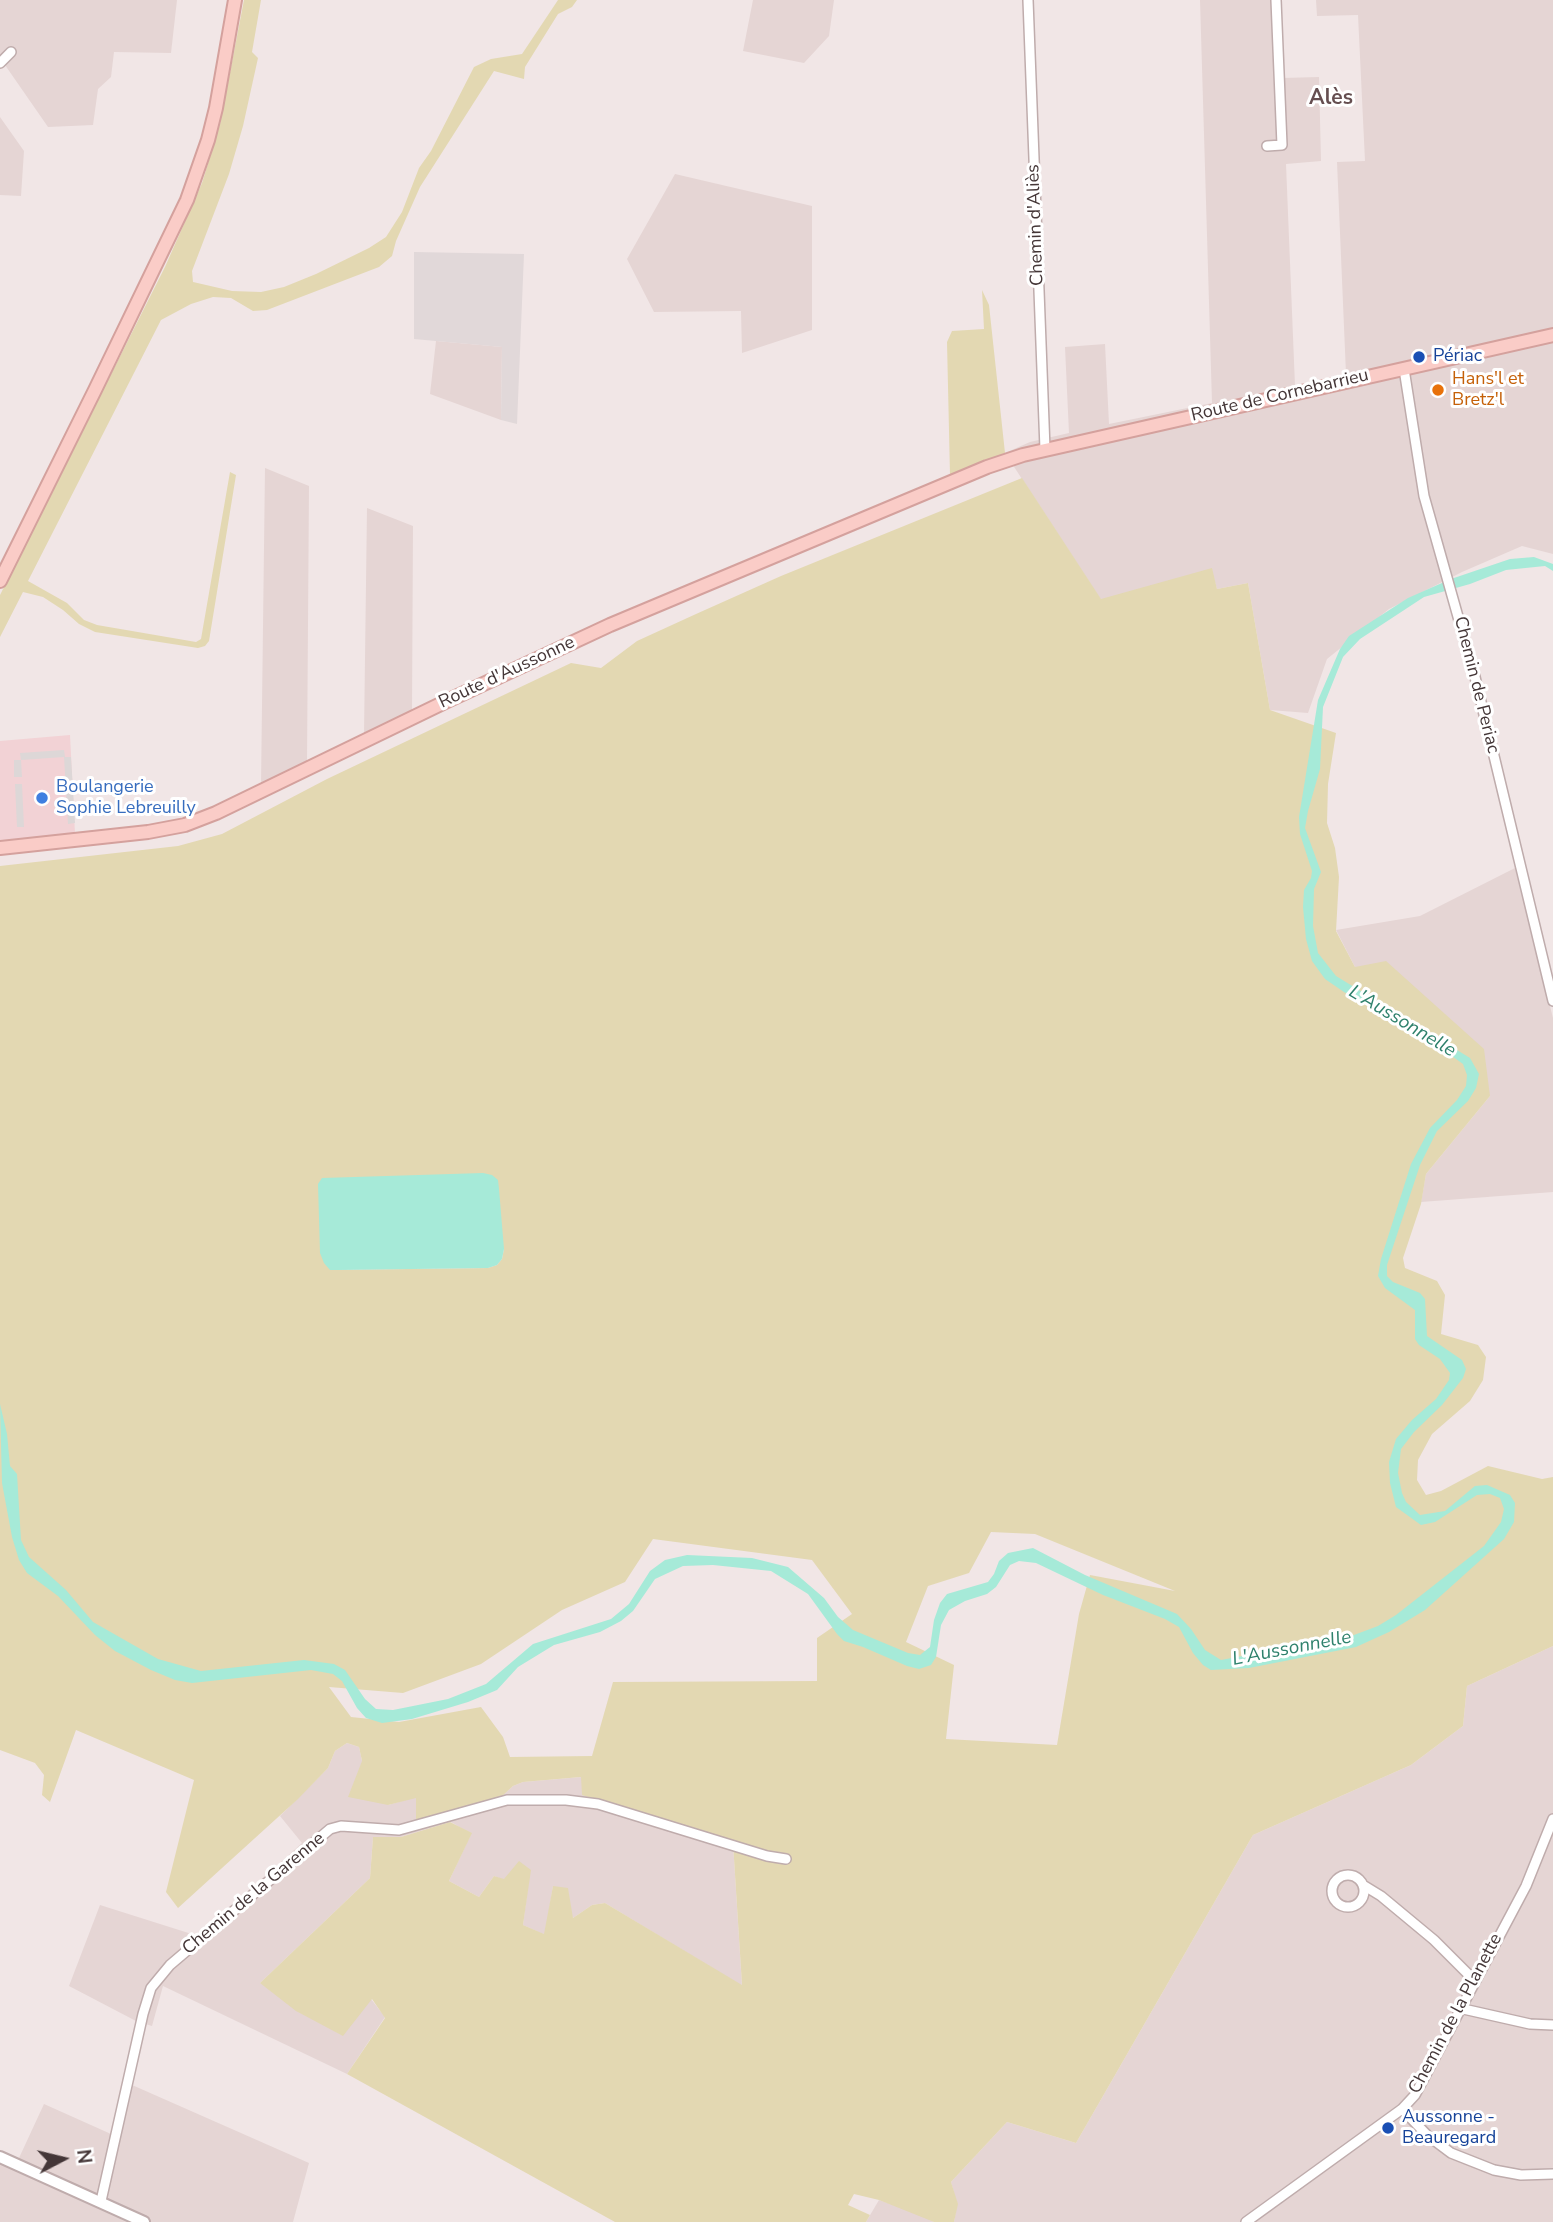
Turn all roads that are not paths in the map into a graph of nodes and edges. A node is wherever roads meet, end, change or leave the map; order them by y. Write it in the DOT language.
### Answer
graph roads {
  1 [pos="235,0"];
  2 [pos="1028,0"];
  3 [pos="1276,0"];
  4 [pos="10,52"];
  5 [pos="0,63"];
  6 [pos="1267,146"];
  7 [pos="1553,335"];
  8 [pos="1404,369"];
  9 [pos="1045,449"];
  10 [pos="1007,460"];
  11 [pos="0,581"];
  12 [pos="0,848"];
  13 [pos="1553,1001"];
  14 [pos="1553,1819"];
  15 [pos="786,1859"];
  16 [pos="1363,1885"];
  17 [pos="1474,1980"];
  18 [pos="1459,2008"];
  19 [pos="1553,2025"];
  20 [pos="1402,2109"];
  21 [pos="0,2157"];
  22 [pos="1553,2174"];
  23 [pos="101,2201"];
  24 [pos="144,2222"];
  25 [pos="1246,2222"];
  1 -- 11 [label="main road"];
  2 -- 9 [label="street, Chemin d'Aliès"];
  3 -- 6 [label="street"];
  4 -- 5 [label="street"];
  7 -- 8 [label="main road, Route de Cornebarrieu"];
  8 -- 9 [label="main road, Route de Cornebarrieu"];
  8 -- 13 [label="street, Chemin de Periac"];
  9 -- 10 [label="main road, Route de Cornebarrieu"];
  10 -- 12 [label="main road, Route d'Aussonne"];
  14 -- 17 [label="street, Chemin de la Planette"];
  15 -- 23 [label="street, Chemin de la Garenne"];
  16 -- 17 [label="street"];
  17 -- 18 [label="street, Chemin de la Planette"];
  18 -- 19 [label="street"];
  18 -- 20 [label="street, Chemin de la Planette"];
  20 -- 22 [label="street"];
  20 -- 25 [label="street, Chemin de la Planette"];
  21 -- 23 [label="street"];
  23 -- 24 [label="street"];
}
